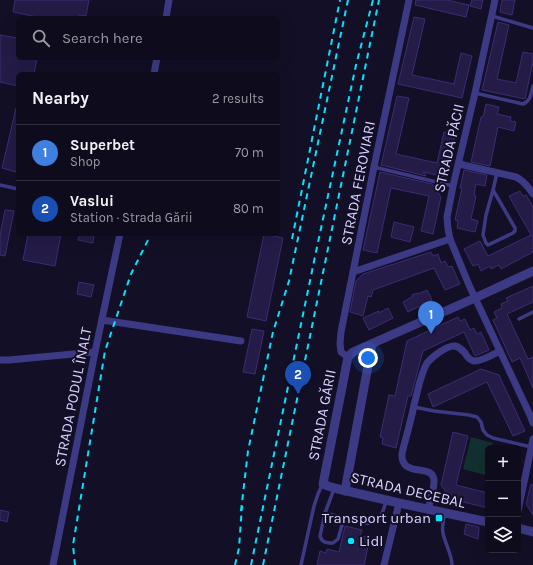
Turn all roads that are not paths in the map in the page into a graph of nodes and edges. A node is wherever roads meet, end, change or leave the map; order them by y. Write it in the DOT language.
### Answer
graph roads {
  1 [pos="169,0"];
  2 [pos="409,0"];
  3 [pos="495,0"];
  4 [pos="166,16"];
  5 [pos="492,16"];
  6 [pos="533,28"];
  7 [pos="157,60"];
  8 [pos="154,72"];
  9 [pos="533,86"];
  10 [pos="475,93"];
  11 [pos="459,164"];
  12 [pos="374,167"];
  13 [pos="497,173"];
  14 [pos="0,185"];
  15 [pos="453,186"];
  16 [pos="16,189"];
  17 [pos="493,190"];
  18 [pos="533,194"];
  19 [pos="120,236"];
  20 [pos="450,240"];
  21 [pos="353,272"];
  22 [pos="533,272"];
  23 [pos="475,298"];
  24 [pos="533,312"];
  25 [pos="518,319"];
  26 [pos="102,320"];
  27 [pos="241,341"];
  28 [pos="372,344"];
  29 [pos="500,351"];
  30 [pos="95,352"];
  31 [pos="348,357"];
  32 [pos="0,360"];
  33 [pos="414,407"];
  34 [pos="533,423"];
  35 [pos="533,443"];
  36 [pos="324,484"];
  37 [pos="334,488"];
  38 [pos="345,491"];
  39 [pos="521,497"];
  40 [pos="386,501"];
  41 [pos="399,503"];
  42 [pos="428,510"];
  43 [pos="325,513"];
  44 [pos="445,513"];
  45 [pos="344,518"];
  46 [pos="485,521"];
  47 [pos="521,529"];
  48 [pos="533,532"];
  49 [pos="53,565"];
  50 [pos="301,565"];
  51 [pos="384,565"];
  52 [pos="452,565"];
  1 -- 4 [label="street"];
  2 -- 12 [label="street, STRADA FEROVIARI"];
  3 -- 5 [label="street, STRADA PĂCII"];
  5 -- 6 [label="lane"];
  5 -- 10 [label="street, STRADA PĂCII"];
  7 -- 8 [label="street"];
  9 -- 10 [label="lane"];
  10 -- 11 [label="street, STRADA PĂCII"];
  11 -- 13 [label="street"];
  11 -- 15 [label="street, STRADA PĂCII"];
  12 -- 15 [label="lane"];
  12 -- 21 [label="street, STRADA FEROVIARI"];
  13 -- 17 [label="lane"];
  13 -- 18 [label="street"];
  14 -- 16 [label="lane"];
  15 -- 20 [label="street, STRADA PĂCII"];
  17 -- 17 [label="lane"];
  19 -- 26 [label="street, STRADA PODUL ÎNALT"];
  20 -- 21 [label="street"];
  20 -- 23 [label="street, STRADA PĂCII"];
  21 -- 31 [label="street, STRADA GĂRII"];
  22 -- 23 [label="street"];
  23 -- 28 [label="street"];
  23 -- 29 [label="street, STRADA PĂCII"];
  24 -- 25 [label="lane"];
  26 -- 27 [label="street"];
  26 -- 30 [label="street, STRADA PODUL ÎNALT"];
  28 -- 31 [label="street"];
  28 -- 38 [label="street"];
  29 -- 33 [label="street"];
  29 -- 34 [label="street, STRADA PĂCII"];
  30 -- 32 [label="street"];
  30 -- 49 [label="street, STRADA PODUL ÎNALT"];
  31 -- 36 [label="street, STRADA GĂRII"];
  33 -- 35 [label="lane"];
  33 -- 42 [label="street"];
  35 -- 39 [label="street"];
  36 -- 37 [label="street, STRADA DECEBAL"];
  36 -- 50 [label="lane, STRADA GĂRII"];
  37 -- 38 [label="street, STRADA DECEBAL"];
  37 -- 43 [label="lane"];
  38 -- 40 [label="street, STRADA DECEBAL"];
  40 -- 41 [label="street, STRADA DECEBAL"];
  40 -- 45 [label="lane"];
  41 -- 42 [label="street, STRADA DECEBAL"];
  41 -- 51 [label="street"];
  42 -- 44 [label="street, STRADA DECEBAL"];
  43 -- 45 [label="lane"];
  43 -- 45 [label="lane"];
  44 -- 46 [label="street, STRADA DECEBAL"];
  44 -- 52 [label="lane"];
  47 -- 48 [label="street"];
}
